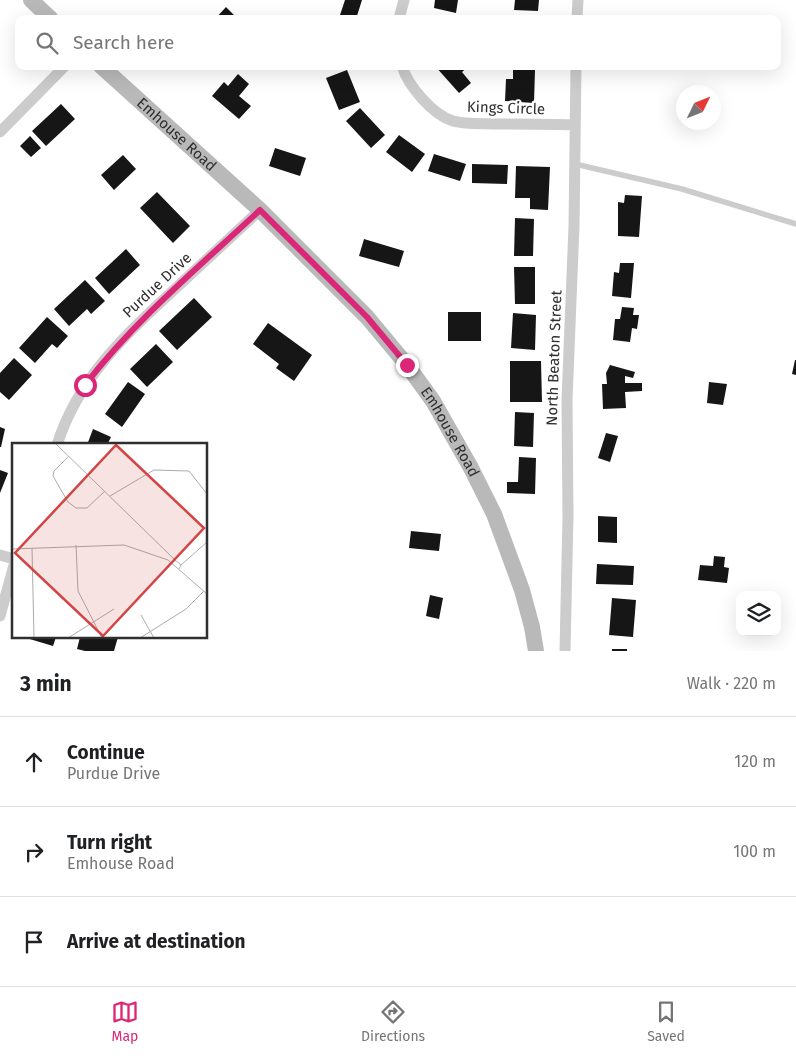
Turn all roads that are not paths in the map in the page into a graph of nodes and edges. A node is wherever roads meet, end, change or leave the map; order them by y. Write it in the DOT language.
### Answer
graph roads {
  1 [pos="31,0"];
  2 [pos="404,0"];
  3 [pos="578,0"];
  4 [pos="47,15"];
  5 [pos="400,15"];
  6 [pos="577,15"];
  7 [pos="61,70"];
  8 [pos="105,70"];
  9 [pos="404,70"];
  10 [pos="576,70"];
  11 [pos="575,124"];
  12 [pos="0,132"];
  13 [pos="575,164"];
  14 [pos="260,210"];
  15 [pos="796,224"];
  16 [pos="58,443"];
  17 [pos="12,571"];
  18 [pos="0,616"];
  19 [pos="536,651"];
  20 [pos="565,651"];
  1 -- 4 [label="main road"];
  2 -- 5 [label="street"];
  3 -- 6 [label="street"];
  7 -- 12 [label="street"];
  8 -- 14 [label="main road, Emhouse Road"];
  9 -- 11 [label="street, Kings Circle"];
  10 -- 11 [label="street, North Beaton Street"];
  11 -- 13 [label="street, North Beaton Street"];
  13 -- 15 [label="lane"];
  13 -- 20 [label="street, North Beaton Street"];
  14 -- 16 [label="street, Purdue Drive"];
  14 -- 19 [label="main road, Emhouse Road"];
  17 -- 18 [label="street"];
}
